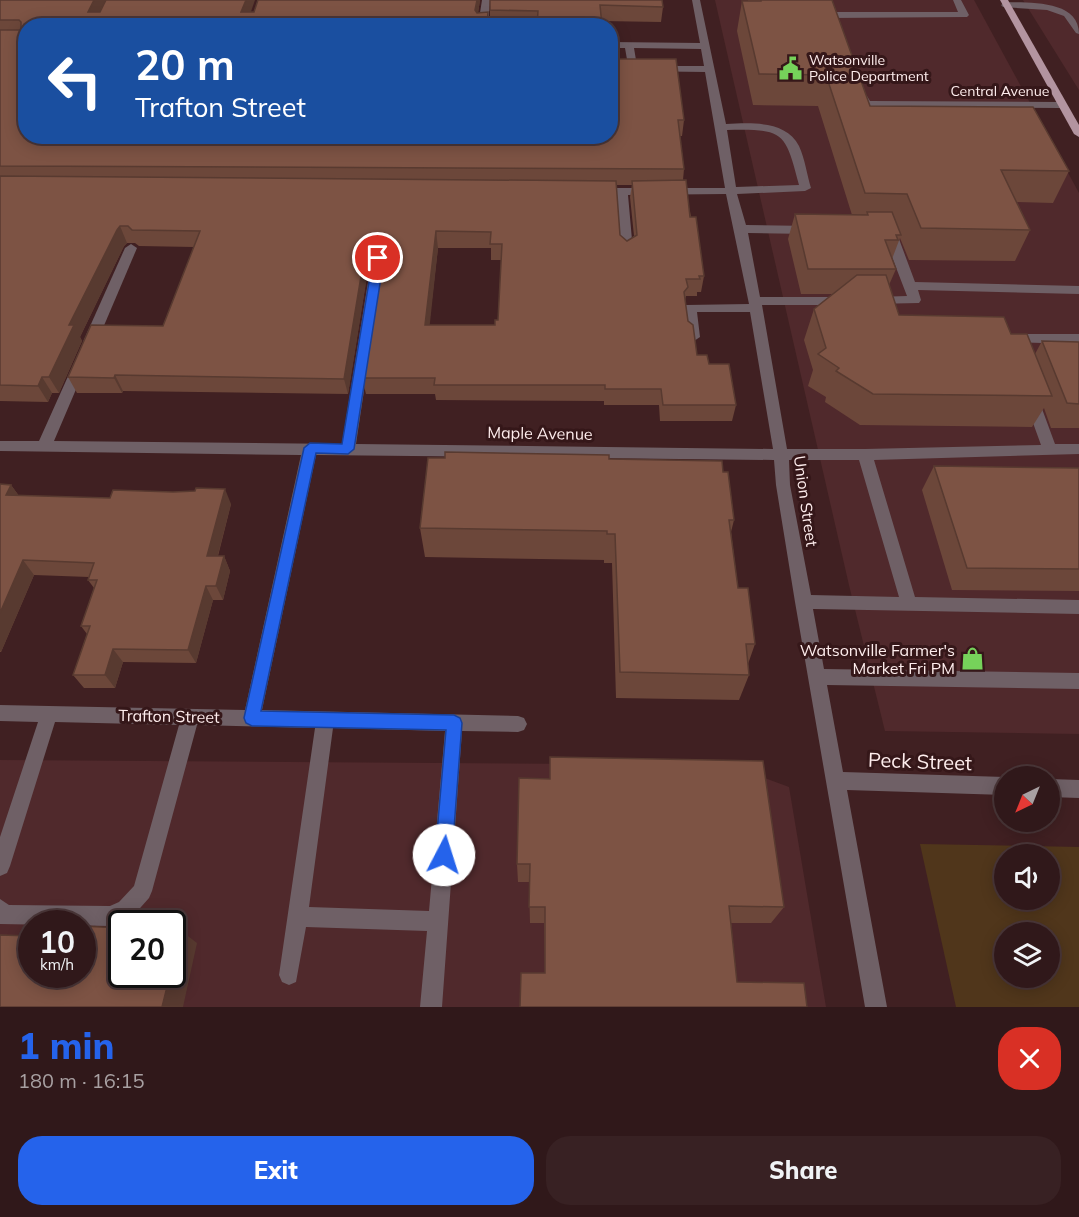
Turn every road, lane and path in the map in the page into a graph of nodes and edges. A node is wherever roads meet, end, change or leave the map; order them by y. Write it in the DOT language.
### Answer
graph roads {
  1 [pos="486,0"];
  2 [pos="696,0"];
  3 [pos="957,0"];
  4 [pos="1005,3"];
  5 [pos="484,18"];
  6 [pos="833,25"];
  7 [pos="1079,31"];
  8 [pos="618,45"];
  9 [pos="629,45"];
  10 [pos="705,46"];
  11 [pos="710,69"];
  12 [pos="852,82"];
  13 [pos="1061,105"];
  14 [pos="721,127"];
  15 [pos="1079,134"];
  16 [pos="586,191"];
  17 [pos="622,191"];
  18 [pos="731,192"];
  19 [pos="741,229"];
  20 [pos="819,230"];
  21 [pos="884,231"];
  22 [pos="131,248"];
  23 [pos="627,251"];
  24 [pos="378,258"];
  25 [pos="911,286"];
  26 [pos="1079,290"];
  27 [pos="756,305"];
  28 [pos="694,337"];
  29 [pos="1079,339"];
  30 [pos="1013,349"];
  31 [pos="1028,390"];
  32 [pos="0,447"];
  33 [pos="44,447"];
  34 [pos="310,448"];
  35 [pos="348,449"];
  36 [pos="1050,449"];
  37 [pos="1079,449"];
  38 [pos="781,454"];
  39 [pos="865,455"];
  40 [pos="803,602"];
  41 [pos="909,604"];
  42 [pos="1079,608"];
  43 [pos="816,677"];
  44 [pos="1079,681"];
  45 [pos="0,713"];
  46 [pos="49,714"];
  47 [pos="190,717"];
  48 [pos="252,718"];
  49 [pos="325,720"];
  50 [pos="454,723"];
  51 [pos="518,724"];
  52 [pos="834,781"];
  53 [pos="994,786"];
  54 [pos="1060,788"];
  55 [pos="1079,789"];
  56 [pos="0,866"];
  57 [pos="0,909"];
  58 [pos="298,917"];
  59 [pos="438,921"];
  60 [pos="289,975"];
  61 [pos="431,1007"];
  62 [pos="876,1007"];
  1 -- 5 [label="street"];
  2 -- 10 [label="street, Union Street"];
  3 -- 6 [label="street"];
  4 -- 7 [label="street"];
  4 -- 13 [label="main road"];
  8 -- 9 [label="street"];
  9 -- 10 [label="street"];
  9 -- 11 [label="street"];
  10 -- 11 [label="street, Union Street"];
  11 -- 14 [label="street, Union Street"];
  12 -- 13 [label="street, Central Avenue"];
  13 -- 15 [label="main road"];
  14 -- 18 [label="street, Union Street"];
  14 -- 18 [label="street"];
  16 -- 17 [label="street"];
  17 -- 18 [label="street"];
  17 -- 23 [label="street"];
  18 -- 19 [label="street, Union Street"];
  19 -- 20 [label="street"];
  19 -- 27 [label="street, Union Street"];
  21 -- 25 [label="street"];
  22 -- 33 [label="street"];
  24 -- 35 [label="street"];
  25 -- 26 [label="street"];
  25 -- 27 [label="street"];
  27 -- 28 [label="street"];
  27 -- 38 [label="street, Union Street"];
  29 -- 30 [label="street"];
  31 -- 36 [label="street"];
  32 -- 33 [label="street, Maple Avenue"];
  33 -- 34 [label="street, Maple Avenue"];
  34 -- 35 [label="street, Maple Avenue"];
  34 -- 48 [label="street"];
  35 -- 38 [label="street, Maple Avenue"];
  36 -- 37 [label="street, Maple Avenue"];
  36 -- 39 [label="street, Maple Avenue"];
  38 -- 39 [label="street, Maple Avenue"];
  38 -- 40 [label="street, Union Street"];
  39 -- 41 [label="street"];
  40 -- 41 [label="street"];
  40 -- 43 [label="street, Union Street"];
  41 -- 42 [label="street"];
  43 -- 44 [label="street"];
  43 -- 52 [label="street, Union Street"];
  45 -- 46 [label="street, Trafton Street"];
  46 -- 47 [label="street, Trafton Street"];
  46 -- 56 [label="street"];
  47 -- 48 [label="street, Trafton Street"];
  47 -- 57 [label="street"];
  48 -- 49 [label="street, Trafton Street"];
  49 -- 50 [label="street, Trafton Street"];
  49 -- 58 [label="street"];
  50 -- 51 [label="street, Trafton Street"];
  50 -- 59 [label="street"];
  52 -- 53 [label="street, Peck Street"];
  52 -- 62 [label="street, Union Street"];
  54 -- 55 [label="street"];
  58 -- 59 [label="street"];
  58 -- 60 [label="street"];
  59 -- 61 [label="street"];
}
